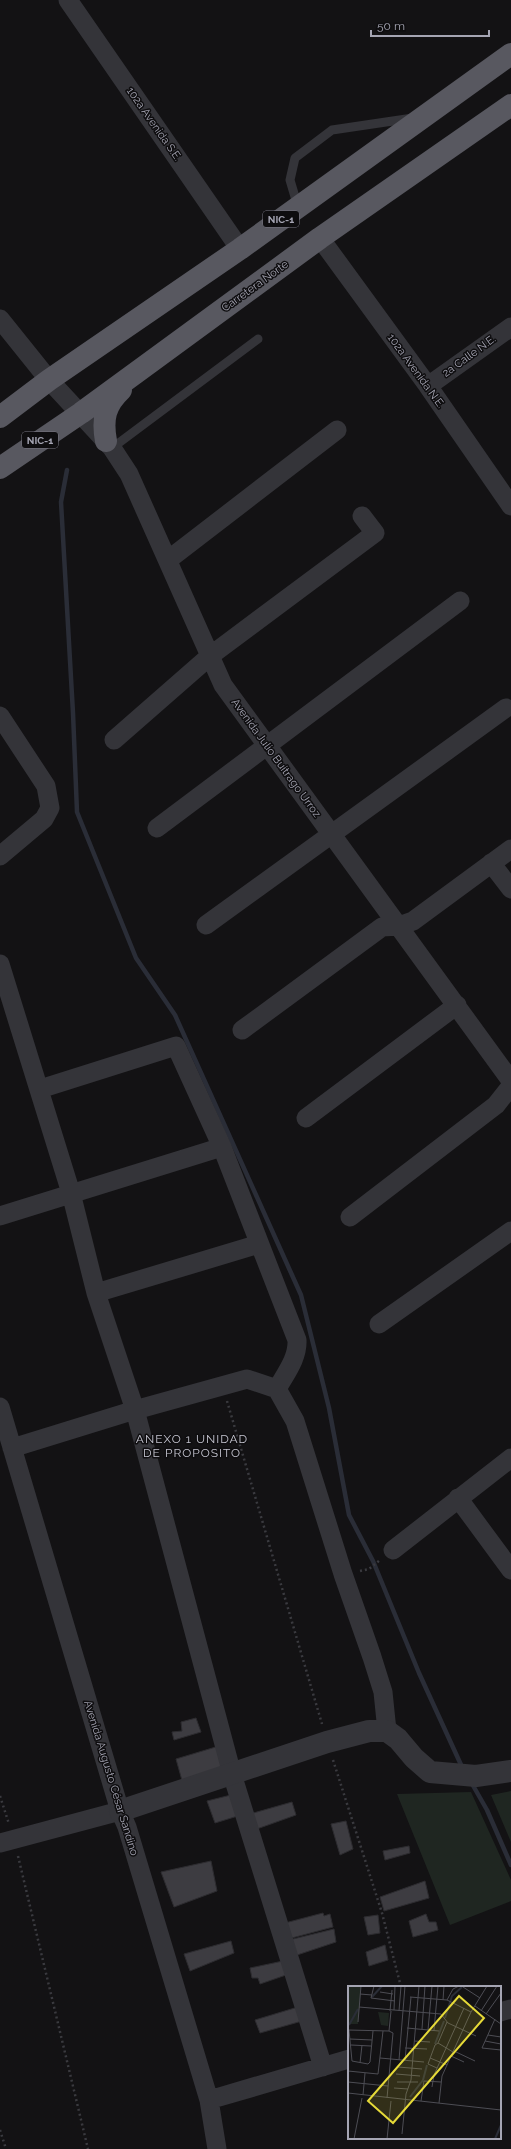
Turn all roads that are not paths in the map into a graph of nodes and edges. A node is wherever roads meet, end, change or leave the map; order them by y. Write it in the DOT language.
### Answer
graph roads {
  1 [pos="68,0"];
  2 [pos="511,54"];
  3 [pos="511,105"];
  4 [pos="424,116"];
  5 [pos="298,207"];
  6 [pos="320,238"];
  7 [pos="240,249"];
  8 [pos="2,325"];
  9 [pos="511,327"];
  10 [pos="258,339"];
  11 [pos="147,365"];
  12 [pos="49,380"];
  13 [pos="428,386"];
  14 [pos="81,412"];
  15 [pos="0,417"];
  16 [pos="337,430"];
  17 [pos="109,444"];
  18 [pos="0,468"];
  19 [pos="511,506"];
  20 [pos="362,516"];
  21 [pos="168,560"];
  22 [pos="460,601"];
  23 [pos="210,656"];
  24 [pos="506,708"];
  25 [pos="0,716"];
  26 [pos="114,740"];
  27 [pos="267,745"];
  28 [pos="157,828"];
  29 [pos="332,834"];
  30 [pos="511,849"];
  31 [pos="0,856"];
  32 [pos="491,863"];
  33 [pos="511,889"];
  34 [pos="206,926"];
  35 [pos="399,926"];
  36 [pos="0,964"];
  37 [pos="456,1006"];
  38 [pos="242,1030"];
  39 [pos="511,1081"];
  40 [pos="511,1086"];
  41 [pos="40,1089"];
  42 [pos="306,1118"];
  43 [pos="222,1147"];
  44 [pos="71,1193"];
  45 [pos="0,1216"];
  46 [pos="350,1217"];
  47 [pos="511,1231"];
  48 [pos="259,1244"];
  49 [pos="96,1293"];
  50 [pos="379,1324"];
  51 [pos="277,1389"];
  52 [pos="0,1407"];
  53 [pos="135,1410"];
  54 [pos="9,1457"];
  55 [pos="511,1458"];
  56 [pos="458,1498"];
  57 [pos="388,1554"];
  58 [pos="511,1570"];
  59 [pos="387,1731"];
  60 [pos="511,1771"];
  61 [pos="232,1774"];
  62 [pos="120,1811"];
  63 [pos="7,1841"];
  64 [pos="511,2009"];
  65 [pos="501,2012"];
  66 [pos="348,2059"];
  67 [pos="322,2067"];
  68 [pos="209,2100"];
  69 [pos="217,2149"];
  1 -- 7 [label="street, 102a Avenida S.E."];
  2 -- 4 [label="highway, NIC-1"];
  3 -- 6 [label="highway, Carretera Norte / NIC-1"];
  4 -- 5 [label="highway, NIC-1"];
  4 -- 5 [label="lane"];
  5 -- 7 [label="highway, NIC-1"];
  6 -- 11 [label="highway, Carretera Norte / NIC-1"];
  6 -- 13 [label="street, 102a Avenida N.E."];
  7 -- 12 [label="highway, NIC-1"];
  8 -- 12 [label="street, Avenida Julio Buitrago Urroz"];
  9 -- 13 [label="street, 2a Calle N.E."];
  10 -- 17 [label="lane"];
  11 -- 14 [label="highway, Carretera Norte / NIC-1"];
  11 -- 17 [label="highway"];
  12 -- 14 [label="street, Avenida Julio Buitrago Urroz"];
  12 -- 15 [label="highway, NIC-1"];
  13 -- 19 [label="street, 102a Avenida N.E."];
  14 -- 17 [label="street, Avenida Julio Buitrago Urroz"];
  14 -- 18 [label="highway, Carretera Norte / NIC-1"];
  16 -- 21 [label="street"];
  17 -- 21 [label="street, Avenida Julio Buitrago Urroz"];
  20 -- 23 [label="street"];
  21 -- 23 [label="street, Avenida Julio Buitrago Urroz"];
  22 -- 27 [label="street"];
  23 -- 26 [label="street"];
  23 -- 27 [label="street, Avenida Julio Buitrago Urroz"];
  24 -- 29 [label="street"];
  25 -- 31 [label="street"];
  27 -- 28 [label="street"];
  27 -- 29 [label="street, Avenida Julio Buitrago Urroz"];
  29 -- 34 [label="street"];
  29 -- 35 [label="street, Avenida Julio Buitrago Urroz"];
  30 -- 32 [label="street"];
  32 -- 33 [label="street"];
  32 -- 35 [label="street"];
  35 -- 37 [label="street, Avenida Julio Buitrago Urroz"];
  35 -- 38 [label="street"];
  36 -- 41 [label="street"];
  37 -- 39 [label="street, Avenida Julio Buitrago Urroz"];
  37 -- 42 [label="street"];
  40 -- 46 [label="street"];
  41 -- 43 [label="street"];
  41 -- 44 [label="street"];
  43 -- 44 [label="street"];
  43 -- 48 [label="street"];
  44 -- 45 [label="street"];
  44 -- 49 [label="street"];
  47 -- 50 [label="street"];
  48 -- 49 [label="street"];
  48 -- 51 [label="street"];
  49 -- 53 [label="street"];
  51 -- 53 [label="street"];
  51 -- 59 [label="street"];
  52 -- 54 [label="street, Avenida Augusto César Sandino"];
  53 -- 54 [label="street"];
  53 -- 61 [label="street"];
  54 -- 62 [label="street, Avenida Augusto César Sandino"];
  55 -- 56 [label="street"];
  56 -- 57 [label="street"];
  56 -- 58 [label="street"];
  59 -- 60 [label="street"];
  59 -- 61 [label="street"];
  61 -- 62 [label="street"];
  61 -- 67 [label="street"];
  62 -- 63 [label="street"];
  62 -- 68 [label="street, Avenida Augusto César Sandino"];
  64 -- 65 [label="street"];
  66 -- 67 [label="street"];
  67 -- 68 [label="street"];
  68 -- 69 [label="street, Avenida Augusto César Sandino"];
}
